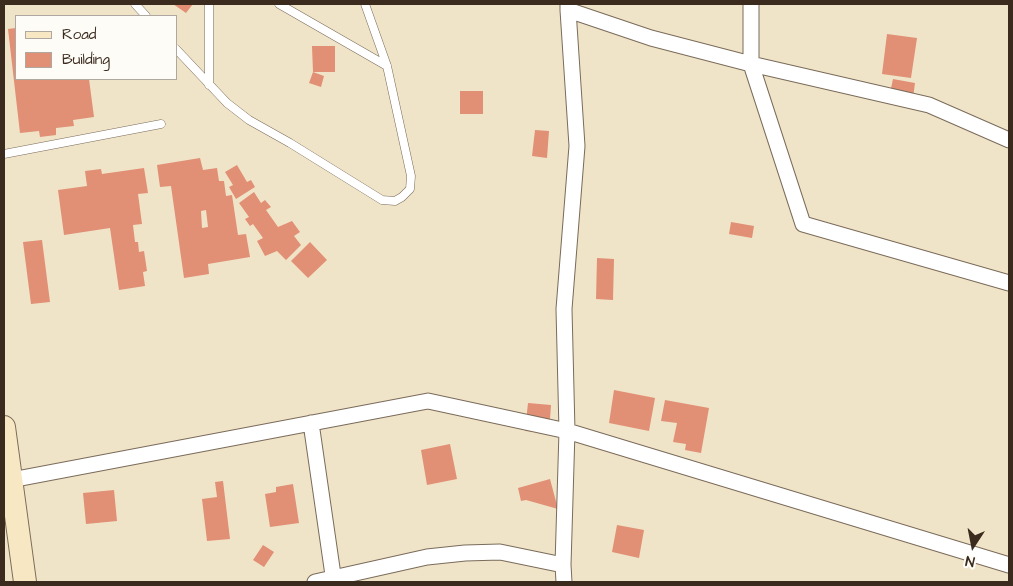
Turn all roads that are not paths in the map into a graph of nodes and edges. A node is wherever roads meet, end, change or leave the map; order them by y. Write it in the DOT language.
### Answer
graph roads {
  1 [pos="135,4"];
  2 [pos="209,4"];
  3 [pos="279,4"];
  4 [pos="365,4"];
  5 [pos="751,4"];
  6 [pos="568,7"];
  7 [pos="145,15"];
  8 [pos="178,51"];
  9 [pos="751,64"];
  10 [pos="387,66"];
  11 [pos="209,84"];
  12 [pos="161,124"];
  13 [pos="1009,140"];
  14 [pos="4,154"];
  15 [pos="1009,282"];
  16 [pos="311,423"];
  17 [pos="4,428"];
  18 [pos="567,431"];
  19 [pos="11,480"];
  20 [pos="563,565"];
  21 [pos="1009,565"];
  22 [pos="334,580"];
  23 [pos="25,582"];
  24 [pos="315,582"];
  25 [pos="564,582"];
  1 -- 7 [label="lane"];
  2 -- 11 [label="lane"];
  3 -- 10 [label="lane"];
  4 -- 10 [label="lane"];
  5 -- 9 [label="street"];
  6 -- 9 [label="street"];
  6 -- 18 [label="street"];
  8 -- 11 [label="lane"];
  9 -- 13 [label="street"];
  9 -- 15 [label="street"];
  10 -- 11 [label="lane"];
  12 -- 14 [label="lane"];
  16 -- 18 [label="street"];
  16 -- 19 [label="street"];
  16 -- 22 [label="street"];
  17 -- 19 [label="street"];
  18 -- 20 [label="street"];
  18 -- 21 [label="street"];
  19 -- 23 [label="street"];
  20 -- 22 [label="street"];
  20 -- 25 [label="street"];
  22 -- 24 [label="street"];
}
